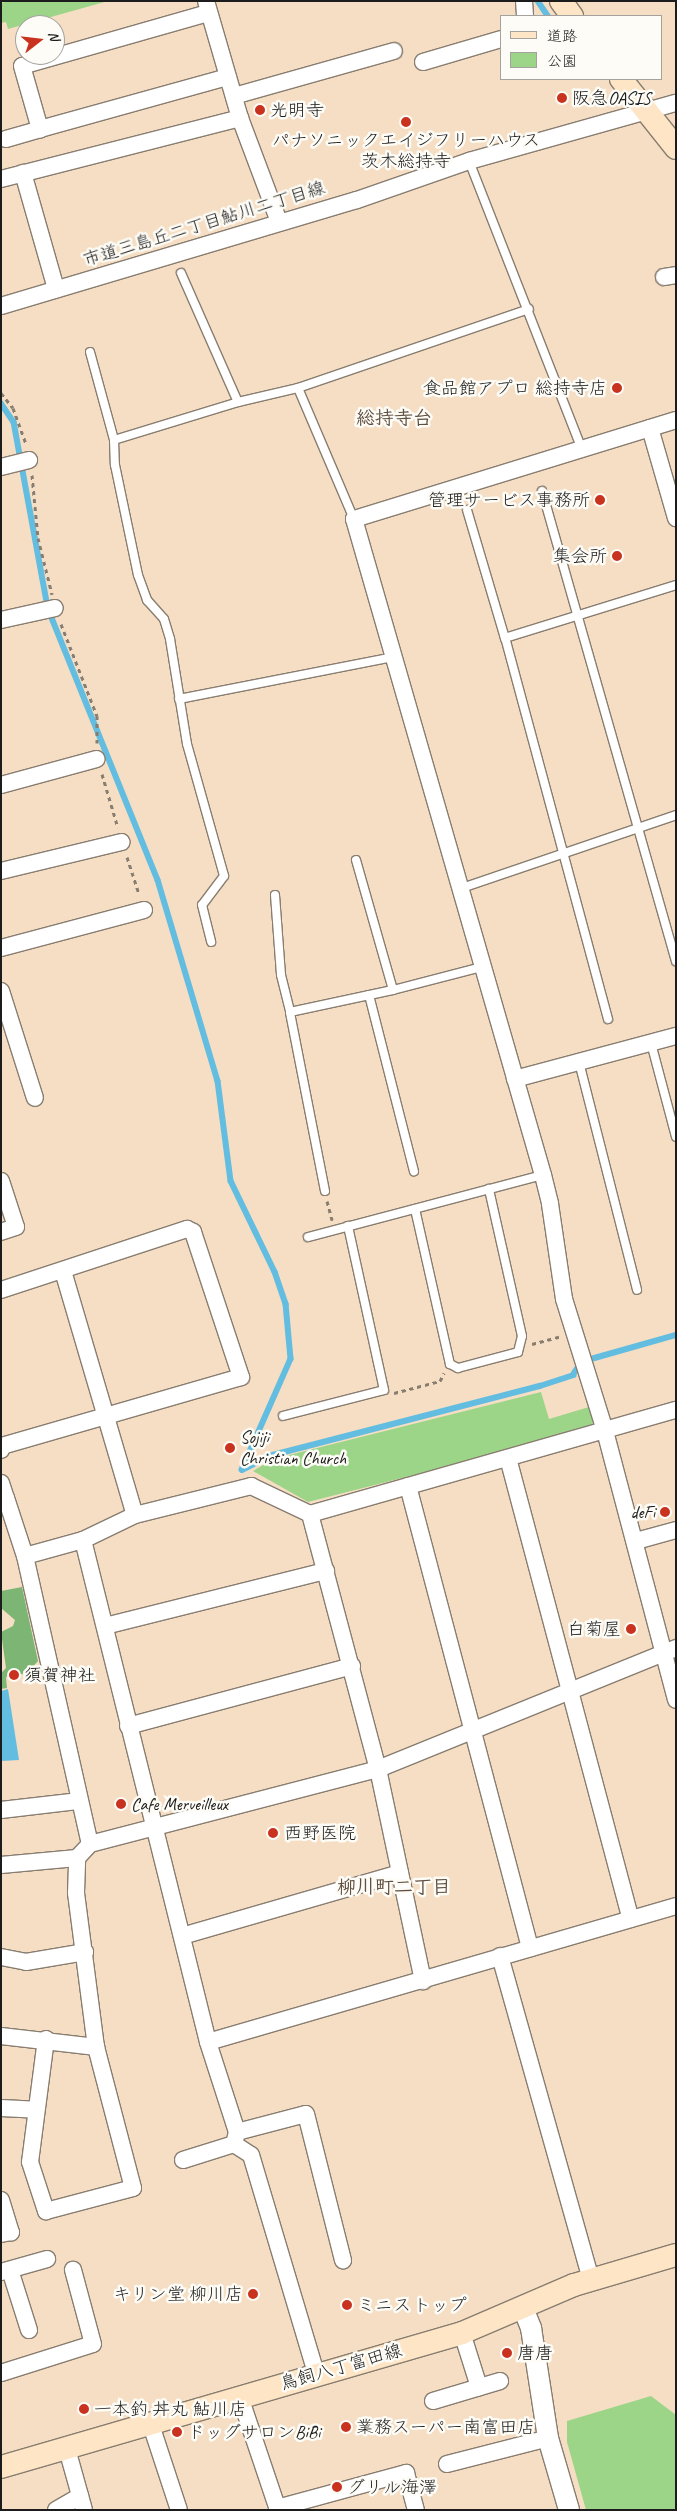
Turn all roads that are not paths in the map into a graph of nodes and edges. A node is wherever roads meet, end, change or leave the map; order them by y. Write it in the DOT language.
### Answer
graph roads {
  1 [pos="524,1"];
  2 [pos="561,1"];
  3 [pos="207,7"];
  4 [pos="525,15"];
  5 [pos="571,15"];
  6 [pos="500,39"];
  7 [pos="394,51"];
  8 [pos="423,62"];
  9 [pos="228,77"];
  10 [pos="622,80"];
  11 [pos="234,96"];
  12 [pos="676,102"];
  13 [pos="646,111"];
  14 [pos="240,118"];
  15 [pos="40,129"];
  16 [pos="6,139"];
  17 [pos="676,148"];
  18 [pos="468,161"];
  19 [pos="23,173"];
  20 [pos="1,179"];
  21 [pos="279,222"];
  22 [pos="180,273"];
  23 [pos="56,289"];
  24 [pos="1,306"];
  25 [pos="529,308"];
  26 [pos="90,352"];
  27 [pos="298,388"];
  28 [pos="238,402"];
  29 [pos="676,420"];
  30 [pos="650,428"];
  31 [pos="114,440"];
  32 [pos="582,449"];
  33 [pos="29,460"];
  34 [pos="1,467"];
  35 [pos="542,491"];
  36 [pos="467,510"];
  37 [pos="676,518"];
  38 [pos="354,519"];
  39 [pos="676,586"];
  40 [pos="55,608"];
  41 [pos="580,615"];
  42 [pos="1,620"];
  43 [pos="505,638"];
  44 [pos="394,657"];
  45 [pos="179,698"];
  46 [pos="97,759"];
  47 [pos="1,785"];
  48 [pos="676,815"];
  49 [pos="638,827"];
  50 [pos="122,842"];
  51 [pos="562,852"];
  52 [pos="356,860"];
  53 [pos="1,871"];
  54 [pos="462,888"];
  55 [pos="275,895"];
  56 [pos="144,910"];
  57 [pos="211,942"];
  58 [pos="1,948"];
  59 [pos="676,961"];
  60 [pos="482,967"];
  61 [pos="393,990"];
  62 [pos="1,991"];
  63 [pos="369,995"];
  64 [pos="290,1012"];
  65 [pos="5,1013"];
  66 [pos="608,1019"];
  67 [pos="676,1036"];
  68 [pos="651,1043"];
  69 [pos="579,1062"];
  70 [pos="515,1079"];
  71 [pos="35,1098"];
  72 [pos="676,1137"];
  73 [pos="414,1172"];
  74 [pos="542,1175"];
  75 [pos="1,1181"];
  76 [pos="489,1189"];
  77 [pos="325,1191"];
  78 [pos="414,1209"];
  79 [pos="348,1226"];
  80 [pos="1,1232"];
  81 [pos="308,1237"];
  82 [pos="63,1271"];
  83 [pos="1,1290"];
  84 [pos="637,1290"];
  85 [pos="676,1410"];
  86 [pos="282,1416"];
  87 [pos="105,1417"];
  88 [pos="605,1430"];
  89 [pos="1,1450"];
  90 [pos="508,1458"];
  91 [pos="408,1486"];
  92 [pos="3,1493"];
  93 [pos="310,1514"];
  94 [pos="135,1515"];
  95 [pos="676,1530"];
  96 [pos="83,1540"];
  97 [pos="636,1541"];
  98 [pos="25,1556"];
  99 [pos="326,1570"];
  100 [pos="105,1626"];
  101 [pos="670,1649"];
  102 [pos="352,1666"];
  103 [pos="570,1692"];
  104 [pos="676,1700"];
  105 [pos="128,1726"];
  106 [pos="471,1730"];
  107 [pos="378,1769"];
  108 [pos="79,1801"];
  109 [pos="1,1810"];
  110 [pos="153,1826"];
  111 [pos="90,1844"];
  112 [pos="77,1858"];
  113 [pos="1,1865"];
  114 [pos="400,1873"];
  115 [pos="676,1906"];
  116 [pos="631,1919"];
  117 [pos="182,1936"];
  118 [pos="530,1948"];
  119 [pos="86,1952"];
  120 [pos="500,1956"];
  121 [pos="1,1957"];
  122 [pos="423,1981"];
  123 [pos="1,2036"];
  124 [pos="46,2038"];
  125 [pos="208,2042"];
  126 [pos="96,2047"];
  127 [pos="1,2108"];
  128 [pos="36,2110"];
  129 [pos="235,2138"];
  130 [pos="183,2160"];
  131 [pos="1,2200"];
  132 [pos="1,2234"];
  133 [pos="676,2255"];
  134 [pos="47,2259"];
  135 [pos="343,2260"];
  136 [pos="73,2270"];
  137 [pos="6,2271"];
  138 [pos="591,2278"];
  139 [pos="523,2308"];
  140 [pos="29,2330"];
  141 [pos="462,2333"];
  142 [pos="1,2373"];
  143 [pos="316,2373"];
  144 [pos="500,2381"];
  145 [pos="479,2387"];
  146 [pos="240,2397"];
  147 [pos="433,2401"];
  148 [pos="151,2425"];
  149 [pos="548,2438"];
  150 [pos="67,2449"];
  151 [pos="447,2464"];
  152 [pos="1,2467"];
  153 [pos="82,2503"];
  154 [pos="278,2509"];
  155 [pos="56,2510"];
  156 [pos="179,2510"];
  157 [pos="416,2510"];
  158 [pos="569,2510"];
  1 -- 4 [label="street"];
  2 -- 5 [label="main road"];
  3 -- 9 [label="street"];
  3 -- 15 [label="street"];
  6 -- 8 [label="street"];
  7 -- 11 [label="street"];
  9 -- 11 [label="street"];
  9 -- 15 [label="street"];
  10 -- 13 [label="main road"];
  11 -- 14 [label="street"];
  12 -- 13 [label="street, 市道三島丘二丁目鮎川二丁目線"];
  13 -- 17 [label="main road"];
  13 -- 18 [label="street, 市道三島丘二丁目鮎川二丁目線"];
  14 -- 19 [label="street"];
  14 -- 21 [label="street"];
  15 -- 16 [label="street"];
  18 -- 21 [label="street, 市道三島丘二丁目鮎川二丁目線"];
  18 -- 25 [label="lane"];
  19 -- 20 [label="street"];
  19 -- 23 [label="street"];
  21 -- 23 [label="street, 市道三島丘二丁目鮎川二丁目線"];
  22 -- 28 [label="lane"];
  23 -- 24 [label="street, 市道三島丘二丁目鮎川二丁目線"];
  25 -- 27 [label="lane"];
  25 -- 32 [label="lane"];
  26 -- 31 [label="lane"];
  27 -- 28 [label="lane"];
  27 -- 38 [label="lane"];
  28 -- 31 [label="lane"];
  29 -- 30 [label="street"];
  30 -- 32 [label="street"];
  30 -- 37 [label="street"];
  31 -- 45 [label="lane"];
  32 -- 38 [label="street"];
  33 -- 34 [label="street"];
  35 -- 41 [label="lane"];
  36 -- 43 [label="lane"];
  38 -- 44 [label="street"];
  39 -- 41 [label="lane"];
  40 -- 42 [label="street"];
  41 -- 43 [label="lane"];
  41 -- 49 [label="lane"];
  43 -- 51 [label="lane"];
  44 -- 45 [label="lane"];
  44 -- 54 [label="street"];
  45 -- 57 [label="lane"];
  46 -- 47 [label="street"];
  48 -- 49 [label="lane"];
  49 -- 51 [label="lane"];
  49 -- 59 [label="lane"];
  50 -- 53 [label="street"];
  51 -- 54 [label="lane"];
  51 -- 66 [label="lane"];
  52 -- 61 [label="lane"];
  54 -- 60 [label="street"];
  55 -- 64 [label="lane"];
  56 -- 58 [label="street"];
  60 -- 61 [label="lane"];
  60 -- 70 [label="street"];
  61 -- 63 [label="lane"];
  62 -- 65 [label="street"];
  63 -- 64 [label="lane"];
  63 -- 73 [label="lane"];
  64 -- 77 [label="lane"];
  65 -- 71 [label="street"];
  67 -- 68 [label="street"];
  68 -- 69 [label="street"];
  68 -- 72 [label="lane"];
  69 -- 70 [label="street"];
  69 -- 84 [label="lane"];
  70 -- 74 [label="street"];
  74 -- 76 [label="lane"];
  74 -- 88 [label="street"];
  75 -- 80 [label="street"];
  76 -- 78 [label="lane"];
  76 -- 78 [label="lane"];
  78 -- 79 [label="lane"];
  79 -- 81 [label="lane"];
  79 -- 86 [label="lane"];
  82 -- 83 [label="street"];
  82 -- 87 [label="street"];
  82 -- 87 [label="street"];
  85 -- 88 [label="street"];
  87 -- 89 [label="street"];
  87 -- 94 [label="street"];
  88 -- 90 [label="street"];
  88 -- 97 [label="street"];
  90 -- 91 [label="street"];
  90 -- 103 [label="street"];
  91 -- 93 [label="street"];
  91 -- 106 [label="street"];
  92 -- 98 [label="street"];
  93 -- 94 [label="street"];
  93 -- 99 [label="street"];
  94 -- 96 [label="street"];
  95 -- 97 [label="street"];
  96 -- 98 [label="street"];
  96 -- 100 [label="street"];
  97 -- 101 [label="street"];
  98 -- 108 [label="street"];
  99 -- 100 [label="street"];
  99 -- 102 [label="street"];
  100 -- 105 [label="street"];
  101 -- 103 [label="street"];
  101 -- 104 [label="street"];
  102 -- 105 [label="street"];
  102 -- 107 [label="street"];
  103 -- 106 [label="street"];
  103 -- 116 [label="street"];
  105 -- 110 [label="street"];
  106 -- 107 [label="street"];
  106 -- 118 [label="street"];
  107 -- 110 [label="street"];
  107 -- 114 [label="street"];
  108 -- 109 [label="street"];
  108 -- 111 [label="street"];
  110 -- 111 [label="street"];
  110 -- 117 [label="street"];
  111 -- 112 [label="street"];
  112 -- 113 [label="street"];
  112 -- 119 [label="street"];
  114 -- 117 [label="street"];
  114 -- 122 [label="street"];
  115 -- 116 [label="street"];
  116 -- 118 [label="street"];
  117 -- 125 [label="street"];
  118 -- 120 [label="street"];
  119 -- 121 [label="street"];
  119 -- 126 [label="street"];
  120 -- 122 [label="street"];
  120 -- 138 [label="street"];
  122 -- 125 [label="street"];
  123 -- 124 [label="street"];
  124 -- 126 [label="street"];
  124 -- 128 [label="street"];
  125 -- 129 [label="street"];
  126 -- 128 [label="street"];
  127 -- 128 [label="street"];
  129 -- 130 [label="street"];
  129 -- 135 [label="street"];
  129 -- 143 [label="street"];
  131 -- 132 [label="street"];
  133 -- 138 [label="main road, 鳥飼八丁富田線"];
  134 -- 137 [label="street"];
  136 -- 142 [label="street"];
  137 -- 140 [label="street"];
  138 -- 139 [label="main road, 鳥飼八丁富田線"];
  139 -- 141 [label="main road, 鳥飼八丁富田線"];
  139 -- 149 [label="street"];
  141 -- 143 [label="main road, 鳥飼八丁富田線"];
  141 -- 145 [label="street"];
  143 -- 146 [label="main road, 鳥飼八丁富田線"];
  144 -- 145 [label="street"];
  145 -- 147 [label="street"];
  146 -- 148 [label="main road, 鳥飼八丁富田線"];
  146 -- 154 [label="street"];
  148 -- 150 [label="main road, 鳥飼八丁富田線"];
  148 -- 156 [label="street"];
  149 -- 151 [label="street"];
  149 -- 158 [label="street"];
  150 -- 152 [label="main road, 鳥飼八丁富田線"];
  150 -- 153 [label="street"];
  153 -- 155 [label="street"];
  154 -- 157 [label="street"];
}
